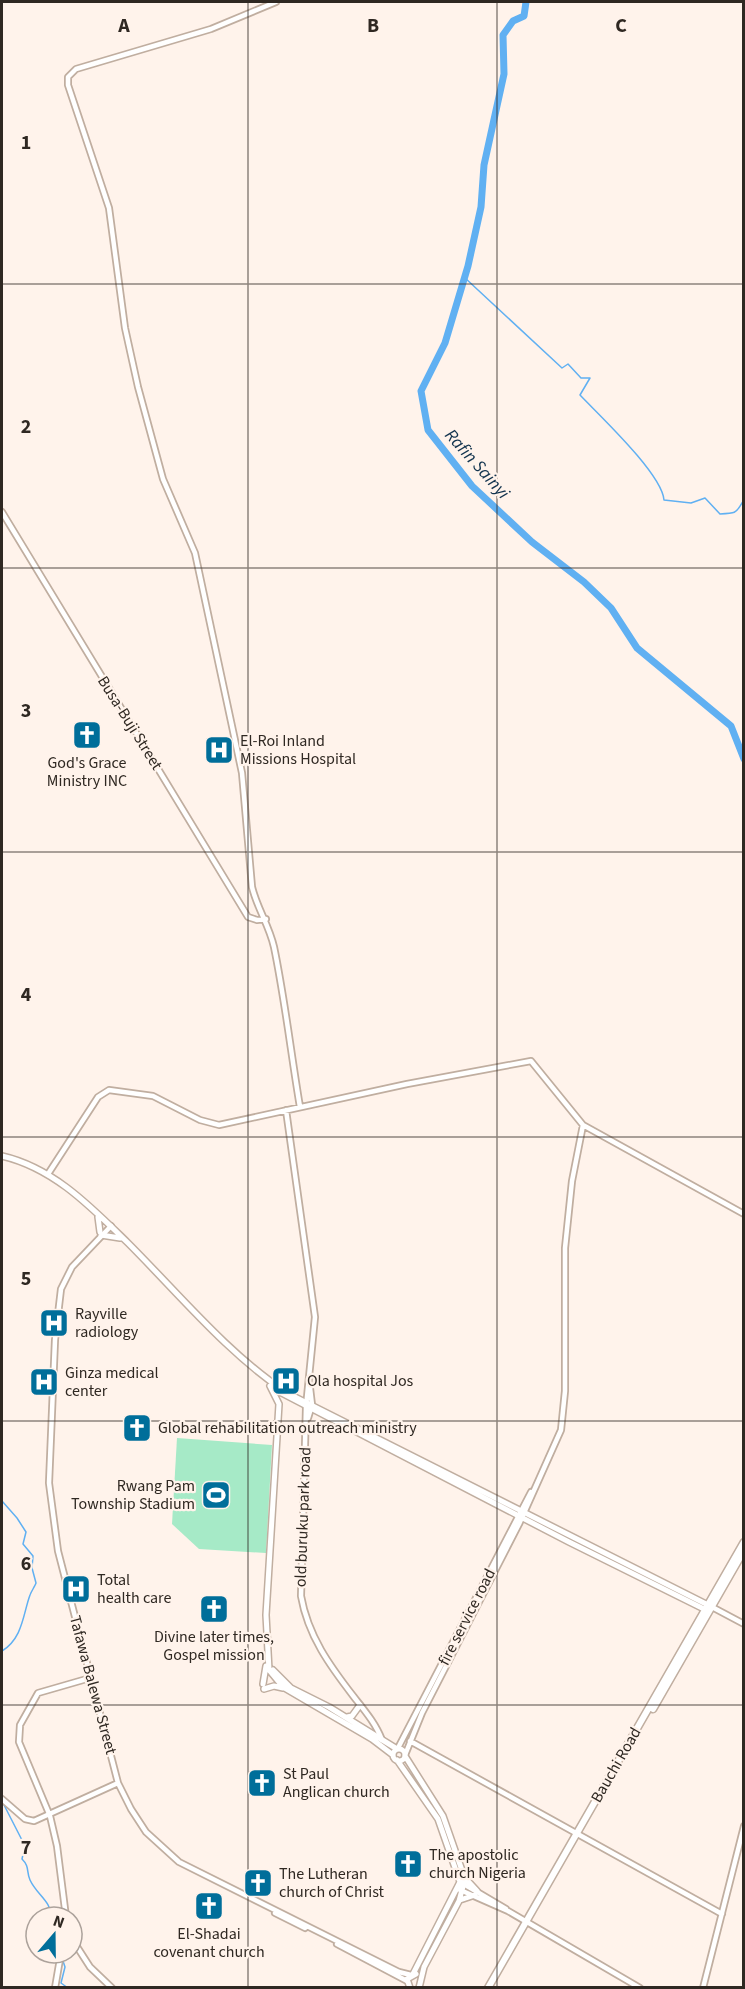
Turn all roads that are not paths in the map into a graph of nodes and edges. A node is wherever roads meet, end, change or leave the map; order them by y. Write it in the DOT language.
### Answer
graph roads {
  1 [pos="276,2"];
  2 [pos="2,512"];
  3 [pos="266,919"];
  4 [pos="300,1107"];
  5 [pos="286,1110"];
  6 [pos="583,1125"];
  7 [pos="2,1156"];
  8 [pos="48,1174"];
  9 [pos="94,1210"];
  10 [pos="744,1214"];
  11 [pos="109,1225"];
  12 [pos="101,1234"];
  13 [pos="123,1239"];
  14 [pos="253,1368"];
  15 [pos="270,1386"];
  16 [pos="287,1398"];
  17 [pos="279,1404"];
  18 [pos="309,1406"];
  19 [pos="521,1515"];
  20 [pos="744,1542"];
  21 [pos="744,1550"];
  22 [pos="710,1609"];
  23 [pos="744,1624"];
  24 [pos="266,1648"];
  25 [pos="266,1658"];
  26 [pos="90,1678"];
  27 [pos="287,1690"];
  28 [pos="360,1705"];
  29 [pos="346,1718"];
  30 [pos="382,1740"];
  31 [pos="410,1741"];
  32 [pos="398,1749"];
  33 [pos="405,1755"];
  34 [pos="395,1758"];
  35 [pos="118,1783"];
  36 [pos="3,1800"];
  37 [pos="50,1816"];
  38 [pos="744,1826"];
  39 [pos="578,1835"];
  40 [pos="464,1877"];
  41 [pos="461,1886"];
  42 [pos="476,1893"];
  43 [pos="247,1897"];
  44 [pos="459,1901"];
  45 [pos="65,1905"];
  46 [pos="722,1914"];
  47 [pos="528,1923"];
  48 [pos="84,1958"];
  49 [pos="58,1965"];
  50 [pos="412,1975"];
  51 [pos="422,1983"];
  52 [pos="408,1985"];
  53 [pos="55,1988"];
  54 [pos="112,1988"];
  55 [pos="490,1988"];
  56 [pos="640,1988"];
  57 [pos="703,1988"];
  1 -- 3 [label="street"];
  2 -- 3 [label="street, Busa-Buji Street"];
  3 -- 4 [label="street"];
  4 -- 5 [label="street"];
  4 -- 6 [label="street"];
  5 -- 8 [label="street"];
  5 -- 18 [label="street, old buruku park road"];
  6 -- 10 [label="street"];
  6 -- 19 [label="street, fire service road"];
  7 -- 8 [label="main road"];
  8 -- 9 [label="main road"];
  9 -- 11 [label="main road"];
  9 -- 12 [label="main road"];
  11 -- 12 [label="street, Tafawa Balewa Street"];
  11 -- 13 [label="main road"];
  12 -- 13 [label="main road"];
  12 -- 26 [label="street, Tafawa Balewa Street"];
  13 -- 14 [label="main road"];
  14 -- 15 [label="main road"];
  14 -- 18 [label="main road"];
  15 -- 16 [label="main road"];
  15 -- 17 [label="main road"];
  16 -- 17 [label="main road"];
  16 -- 18 [label="main road"];
  17 -- 24 [label="main road"];
  18 -- 19 [label="main road"];
  18 -- 28 [label="street, old buruku park road"];
  19 -- 22 [label="main road"];
  19 -- 31 [label="street"];
  19 -- 32 [label="street, fire service road"];
  20 -- 22 [label="highway, Bauchi Road"];
  21 -- 22 [label="highway, Bauchi Road"];
  22 -- 23 [label="street"];
  22 -- 39 [label="highway, Bauchi Road"];
  24 -- 25 [label="main road"];
  24 -- 29 [label="main road"];
  25 -- 27 [label="main road"];
  25 -- 27 [label="main road"];
  26 -- 35 [label="street, Tafawa Balewa Street"];
  26 -- 37 [label="street"];
  27 -- 34 [label="main road"];
  28 -- 29 [label="main road"];
  28 -- 30 [label="street, old buruku park road"];
  29 -- 30 [label="main road"];
  30 -- 32 [label="main road"];
  31 -- 33 [label="street"];
  31 -- 39 [label="street"];
  32 -- 33 [label="main road"];
  32 -- 34 [label="main road"];
  33 -- 34 [label="main road"];
  33 -- 40 [label="main road"];
  34 -- 41 [label="main road"];
  35 -- 37 [label="street"];
  35 -- 43 [label="street, Tafawa Balewa Street"];
  36 -- 37 [label="street"];
  37 -- 45 [label="street"];
  38 -- 46 [label="street"];
  39 -- 46 [label="street"];
  39 -- 47 [label="highway, Bauchi Road"];
  40 -- 41 [label="main road"];
  40 -- 42 [label="main road"];
  41 -- 42 [label="street"];
  41 -- 44 [label="main road"];
  41 -- 50 [label="main road"];
  42 -- 44 [label="main road"];
  42 -- 47 [label="street"];
  43 -- 50 [label="street"];
  43 -- 52 [label="street"];
  44 -- 51 [label="main road"];
  46 -- 57 [label="street"];
  47 -- 55 [label="highway, Bauchi Road"];
  47 -- 56 [label="street"];
  48 -- 54 [label="street"];
  49 -- 53 [label="street"];
  50 -- 51 [label="main road"];
  50 -- 52 [label="main road"];
}
